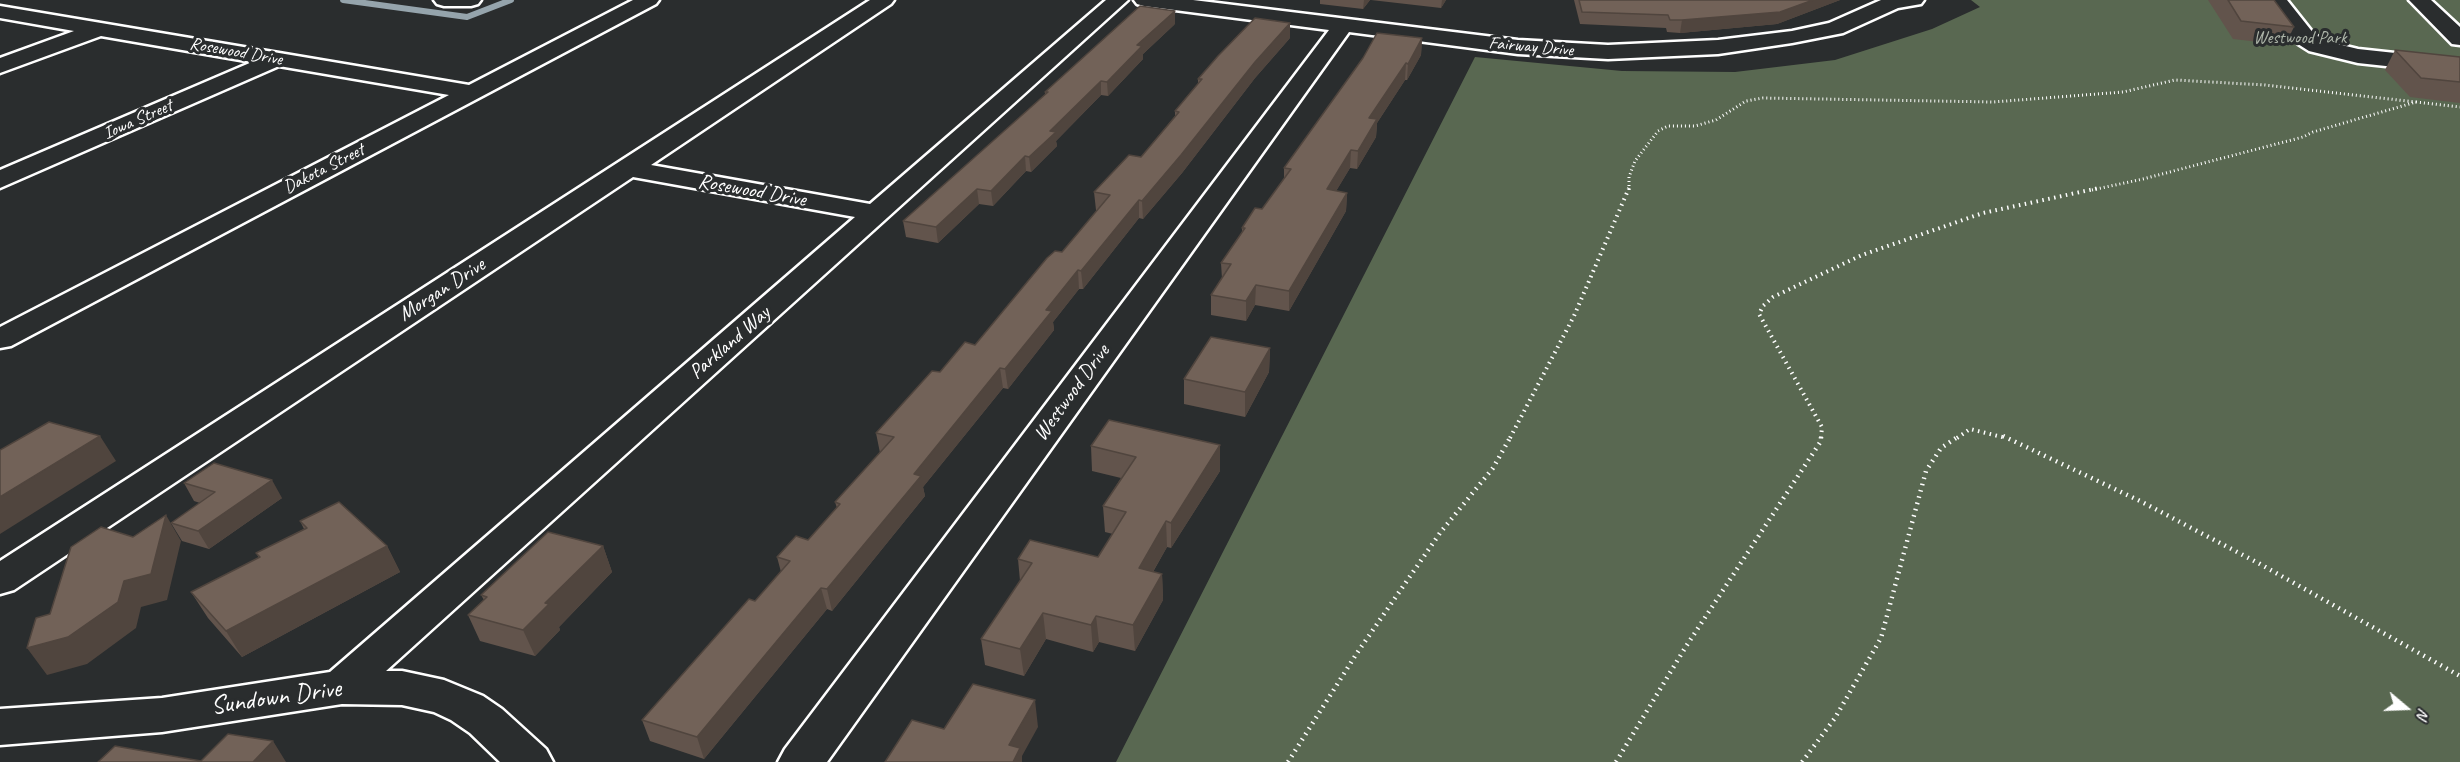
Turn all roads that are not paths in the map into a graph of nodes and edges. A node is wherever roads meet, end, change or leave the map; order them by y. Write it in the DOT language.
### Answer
graph roads {
  1 [pos="444,0"];
  2 [pos="471,0"];
  3 [pos="649,0"];
  4 [pos="884,0"];
  5 [pos="1118,0"];
  6 [pos="1144,0"];
  7 [pos="1914,0"];
  8 [pos="2276,0"];
  9 [pos="2419,0"];
  10 [pos="1265,7"];
  11 [pos="0,12"];
  12 [pos="1343,25"];
  13 [pos="101,28"];
  14 [pos="2460,39"];
  15 [pos="277,59"];
  16 [pos="0,66"];
  17 [pos="2460,67"];
  18 [pos="471,92"];
  19 [pos="627,168"];
  20 [pos="0,180"];
  21 [pos="877,213"];
  22 [pos="0,339"];
  23 [pos="0,580"];
  24 [pos="342,687"];
  25 [pos="0,727"];
  26 [pos="530,762"];
  27 [pos="801,762"];
  1 -- 2 [label="street"];
  3 -- 18 [label="street, Dakota Street"];
  4 -- 19 [label="street, Morgan Drive"];
  5 -- 21 [label="street, Parkland Way"];
  6 -- 10 [label="street, Fairway Drive"];
  7 -- 12 [label="street, Fairway Drive"];
  8 -- 17 [label="street"];
  9 -- 14 [label="street"];
  10 -- 12 [label="street, Fairway Drive"];
  11 -- 13 [label="street, Rosewood Drive"];
  12 -- 27 [label="street, Westwood Drive"];
  13 -- 15 [label="street, Rosewood Drive"];
  13 -- 16 [label="street"];
  15 -- 18 [label="street, Rosewood Drive"];
  15 -- 20 [label="street, Iowa Street"];
  18 -- 22 [label="street, Dakota Street"];
  19 -- 21 [label="street, Rosewood Drive"];
  19 -- 23 [label="street, Morgan Drive"];
  21 -- 24 [label="street, Parkland Way"];
  24 -- 25 [label="street, Sundown Drive"];
  24 -- 26 [label="street, Sundown Drive"];
}
